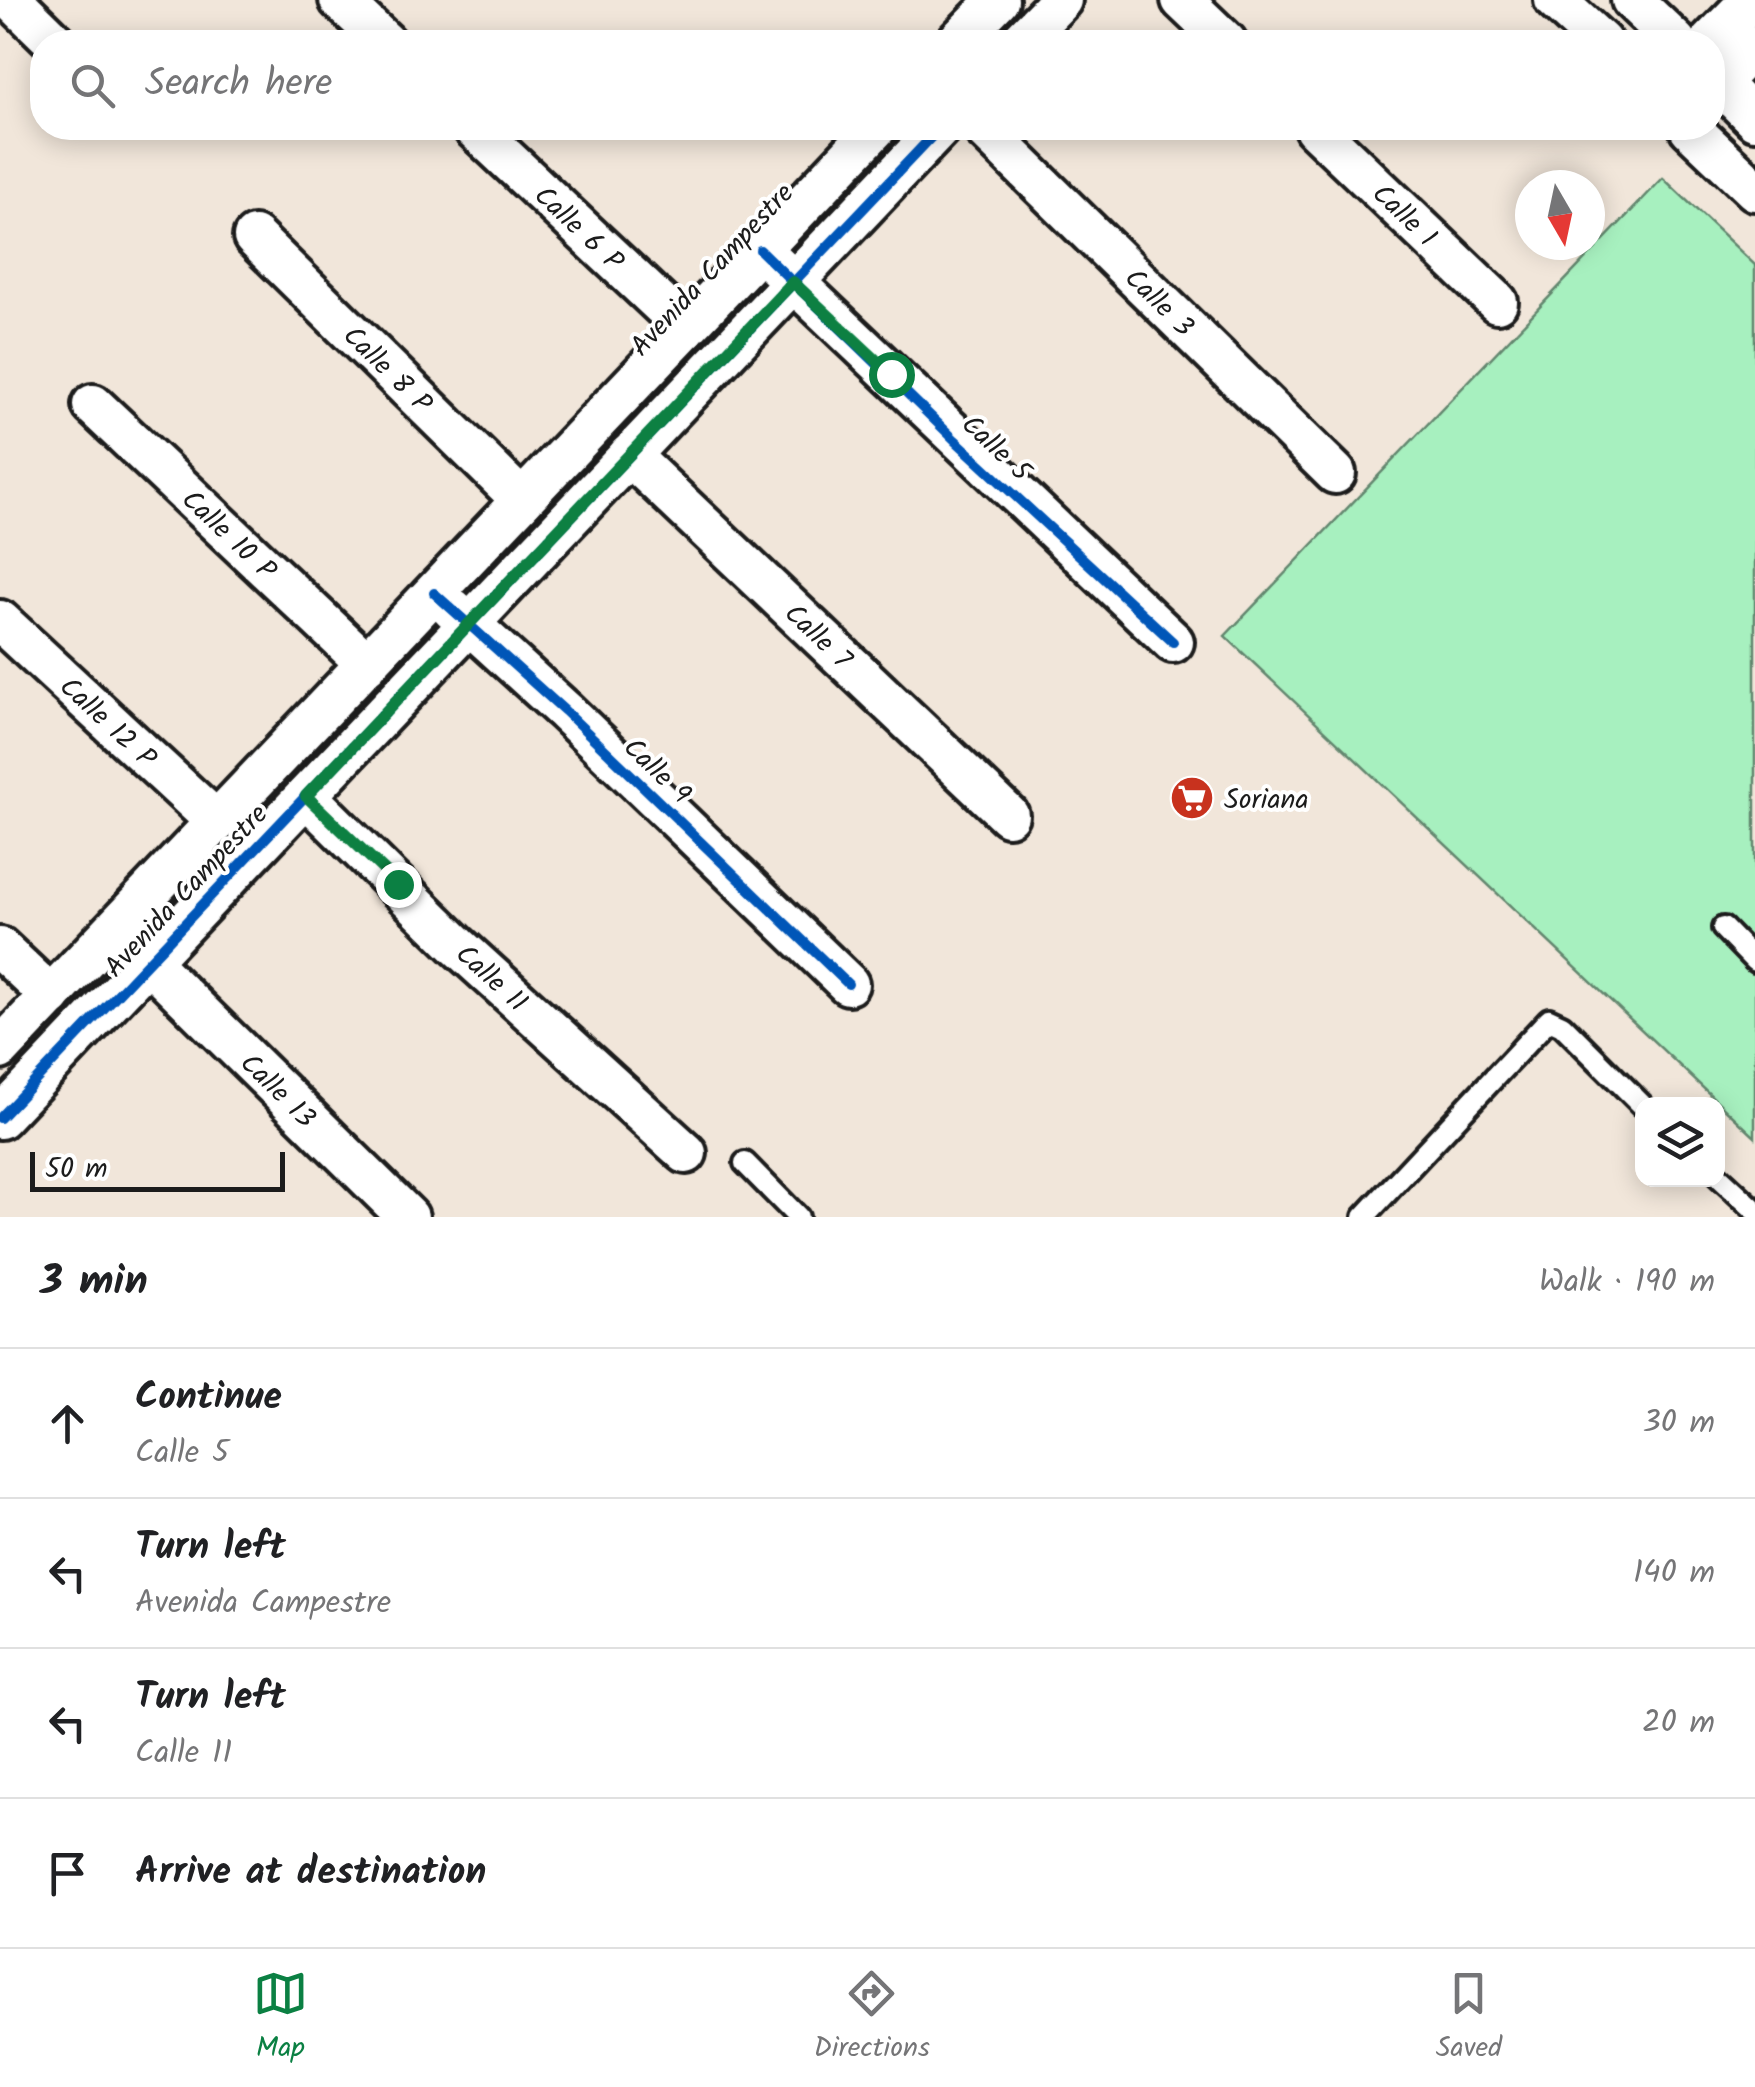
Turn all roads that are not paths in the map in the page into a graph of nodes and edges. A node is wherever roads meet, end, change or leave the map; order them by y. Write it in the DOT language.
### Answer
graph roads {
  1 [pos="12,0"];
  2 [pos="340,0"];
  3 [pos="998,0"];
  4 [pos="1060,0"];
  5 [pos="1182,0"];
  6 [pos="1555,0"];
  7 [pos="1632,0"];
  8 [pos="1752,0"];
  9 [pos="43,30"];
  10 [pos="372,30"];
  11 [pos="969,30"];
  12 [pos="1031,30"];
  13 [pos="1213,30"];
  14 [pos="1588,30"];
  15 [pos="1663,30"];
  16 [pos="1722,30"];
  17 [pos="1755,46"];
  18 [pos="1725,74"];
  19 [pos="1725,92"];
  20 [pos="1755,119"];
  21 [pos="487,140"];
  22 [pos="865,140"];
  23 [pos="929,140"];
  24 [pos="995,140"];
  25 [pos="1328,140"];
  26 [pos="1703,140"];
  27 [pos="1755,190"];
  28 [pos="254,237"];
  29 [pos="760,250"];
  30 [pos="793,282"];
  31 [pos="1498,302"];
  32 [pos="686,328"];
  33 [pos="93,405"];
  34 [pos="629,454"];
  35 [pos="1334,473"];
  36 [pos="522,500"];
  37 [pos="434,593"];
  38 [pos="0,622"];
  39 [pos="470,624"];
  40 [pos="1173,642"];
  41 [pos="367,664"];
  42 [pos="306,796"];
  43 [pos="1008,815"];
  44 [pos="216,822"];
  45 [pos="1722,928"];
  46 [pos="0,948"];
  47 [pos="1755,961"];
  48 [pos="149,962"];
  49 [pos="848,984"];
  50 [pos="51,996"];
  51 [pos="0,1049"];
  52 [pos="1635,1099"];
  53 [pos="0,1118"];
  54 [pos="686,1152"];
  55 [pos="745,1163"];
  56 [pos="1725,1182"];
  57 [pos="1755,1210"];
  58 [pos="408,1217"];
  59 [pos="798,1217"];
  60 [pos="1364,1217"];
  1 -- 9 [label="street"];
  2 -- 10 [label="street"];
  3 -- 11 [label="street"];
  4 -- 12 [label="street"];
  5 -- 13 [label="street"];
  6 -- 14 [label="street"];
  7 -- 15 [label="street"];
  8 -- 16 [label="street"];
  17 -- 18 [label="street"];
  19 -- 20 [label="street"];
  21 -- 32 [label="street, Calle 6 P"];
  22 -- 29 [label="street, Avenida Campestre"];
  23 -- 30 [label="street, Avenida Campestre"];
  24 -- 35 [label="street, Calle 3"];
  25 -- 31 [label="street, Calle 1"];
  26 -- 27 [label="street"];
  28 -- 36 [label="street, Calle 8 P"];
  29 -- 30 [label="street, Calle 5"];
  29 -- 32 [label="street, Avenida Campestre"];
  30 -- 34 [label="street, Avenida Campestre"];
  30 -- 40 [label="street, Calle 5"];
  32 -- 36 [label="street, Avenida Campestre"];
  33 -- 41 [label="street, Calle 10 P"];
  34 -- 39 [label="street, Avenida Campestre"];
  34 -- 43 [label="street, Calle 7"];
  36 -- 37 [label="street, Avenida Campestre"];
  37 -- 39 [label="street, Calle 9"];
  37 -- 41 [label="street, Avenida Campestre"];
  38 -- 44 [label="street, Calle 12 P"];
  39 -- 42 [label="street, Avenida Campestre"];
  39 -- 49 [label="street, Calle 9"];
  41 -- 44 [label="street, Avenida Campestre"];
  42 -- 48 [label="street, Avenida Campestre"];
  42 -- 54 [label="street, Calle 11"];
  44 -- 50 [label="street, Avenida Campestre"];
  45 -- 47 [label="lane"];
  46 -- 50 [label="street"];
  48 -- 53 [label="street, Avenida Campestre"];
  48 -- 58 [label="street, Calle 13"];
  50 -- 51 [label="street, Avenida Campestre"];
  52 -- 60 [label="lane"];
  55 -- 59 [label="lane"];
  56 -- 57 [label="lane"];
}
